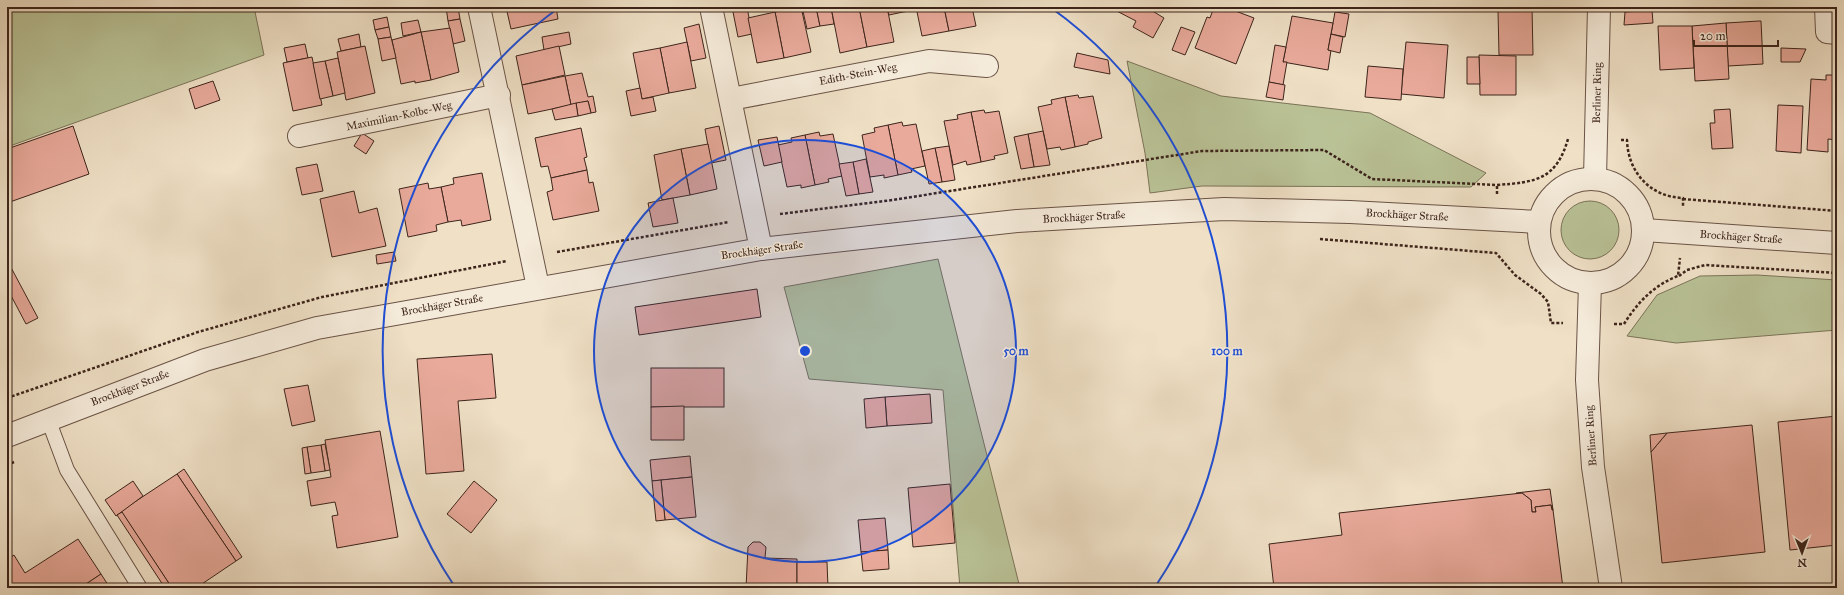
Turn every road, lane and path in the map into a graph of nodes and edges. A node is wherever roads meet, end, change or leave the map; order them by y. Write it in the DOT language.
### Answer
graph roads {
  1 [pos="479,7"];
  2 [pos="711,7"];
  3 [pos="1599,7"];
  4 [pos="1826,7"];
  5 [pos="1837,33"];
  6 [pos="986,66"];
  7 [pos="499,95"];
  8 [pos="731,99"];
  9 [pos="299,136"];
  10 [pos="1596,139"];
  11 [pos="1595,178"];
  12 [pos="1683,199"];
  13 [pos="1837,211"];
  14 [pos="1539,222"];
  15 [pos="1644,230"];
  16 [pos="1682,233"];
  17 [pos="1317,239"];
  18 [pos="1837,243"];
  19 [pos="760,249"];
  20 [pos="1837,273"];
  21 [pos="1678,276"];
  22 [pos="1590,284"];
  23 [pos="538,287"];
  24 [pos="1588,324"];
  25 [pos="48,419"];
  26 [pos="7,436"];
  27 [pos="20,459"];
  28 [pos="7,465"];
  29 [pos="140,588"];
  30 [pos="1611,588"];
  1 -- 7 [label="street"];
  2 -- 8 [label="street"];
  3 -- 10 [label="street, Berliner Ring"];
  4 -- 5 [label="street"];
  6 -- 8 [label="street, Edith-Stein-Weg"];
  7 -- 9 [label="street, Maximilian-Kolbe-Weg"];
  7 -- 23 [label="street"];
  8 -- 19 [label="street"];
  10 -- 11 [label="street, Berliner Ring"];
  10 -- 12 [label="path"];
  11 -- 14 [label="street"];
  11 -- 15 [label="street"];
  12 -- 13 [label="path"];
  12 -- 16 [label="path"];
  14 -- 19 [label="street, Brockhäger Straße"];
  14 -- 22 [label="street"];
  15 -- 16 [label="street, Brockhäger Straße"];
  15 -- 22 [label="street"];
  16 -- 18 [label="street, Brockhäger Straße"];
  16 -- 21 [label="path"];
  17 -- 24 [label="path"];
  19 -- 23 [label="street, Brockhäger Straße"];
  20 -- 21 [label="path"];
  21 -- 24 [label="path"];
  22 -- 24 [label="street, Berliner Ring"];
  23 -- 25 [label="street, Brockhäger Straße"];
  24 -- 30 [label="street, Berliner Ring"];
  25 -- 26 [label="street, Brockhäger Straße"];
  25 -- 29 [label="lane"];
  27 -- 28 [label="path"];
}
